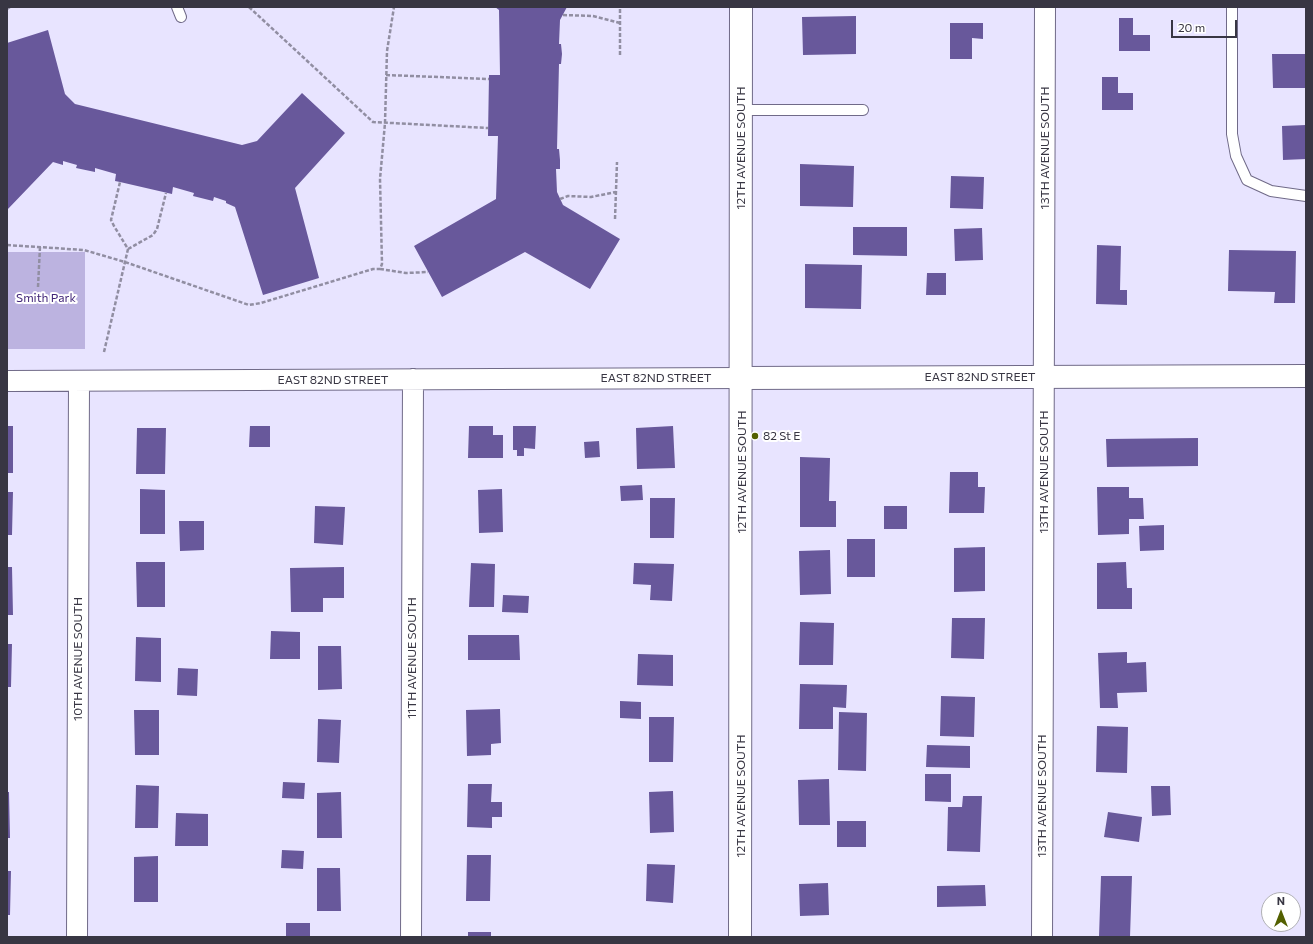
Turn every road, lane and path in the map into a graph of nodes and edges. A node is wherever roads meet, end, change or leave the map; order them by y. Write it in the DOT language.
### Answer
graph roads {
  1 [pos="10,7"];
  2 [pos="177,7"];
  3 [pos="249,7"];
  4 [pos="394,7"];
  5 [pos="620,7"];
  6 [pos="741,7"];
  7 [pos="1045,7"];
  8 [pos="1232,7"];
  9 [pos="7,9"];
  10 [pos="563,15"];
  11 [pos="181,18"];
  12 [pos="620,23"];
  13 [pos="620,54"];
  14 [pos="386,75"];
  15 [pos="489,80"];
  16 [pos="741,110"];
  17 [pos="863,110"];
  18 [pos="385,123"];
  19 [pos="488,128"];
  20 [pos="616,162"];
  21 [pos="120,182"];
  22 [pos="616,192"];
  23 [pos="166,193"];
  24 [pos="1306,196"];
  25 [pos="560,199"];
  26 [pos="615,219"];
  27 [pos="7,245"];
  28 [pos="40,247"];
  29 [pos="128,249"];
  30 [pos="125,262"];
  31 [pos="380,269"];
  32 [pos="428,272"];
  33 [pos="38,287"];
  34 [pos="104,352"];
  35 [pos="1306,376"];
  36 [pos="1044,377"];
  37 [pos="742,378"];
  38 [pos="413,380"];
  39 [pos="7,381"];
  40 [pos="79,381"];
  41 [pos="77,937"];
  42 [pos="411,937"];
  43 [pos="740,937"];
  44 [pos="1042,937"];
  1 -- 9 [label="path"];
  2 -- 11 [label="lane"];
  3 -- 18 [label="path"];
  4 -- 14 [label="path"];
  5 -- 12 [label="path"];
  6 -- 16 [label="street, 12TH AVENUE SOUTH"];
  7 -- 36 [label="street, 13TH AVENUE SOUTH"];
  8 -- 24 [label="lane"];
  10 -- 12 [label="path"];
  12 -- 13 [label="path"];
  14 -- 15 [label="path"];
  14 -- 18 [label="path"];
  16 -- 17 [label="lane"];
  16 -- 37 [label="street, 12TH AVENUE SOUTH"];
  18 -- 19 [label="path"];
  18 -- 31 [label="path"];
  20 -- 22 [label="path"];
  21 -- 29 [label="path"];
  22 -- 25 [label="path"];
  22 -- 26 [label="path"];
  23 -- 29 [label="path"];
  27 -- 28 [label="path"];
  28 -- 30 [label="path"];
  28 -- 33 [label="path"];
  29 -- 30 [label="path"];
  30 -- 31 [label="path"];
  30 -- 34 [label="path"];
  31 -- 32 [label="path"];
  35 -- 36 [label="street, EAST 82ND STREET"];
  36 -- 37 [label="street, EAST 82ND STREET"];
  36 -- 44 [label="street, 13TH AVENUE SOUTH"];
  37 -- 38 [label="street, EAST 82ND STREET"];
  37 -- 43 [label="street, 12TH AVENUE SOUTH"];
  38 -- 40 [label="street, EAST 82ND STREET"];
  38 -- 42 [label="street, 11TH AVENUE SOUTH"];
  39 -- 40 [label="street, EAST 82ND STREET"];
  40 -- 41 [label="street, 10TH AVENUE SOUTH"];
}
